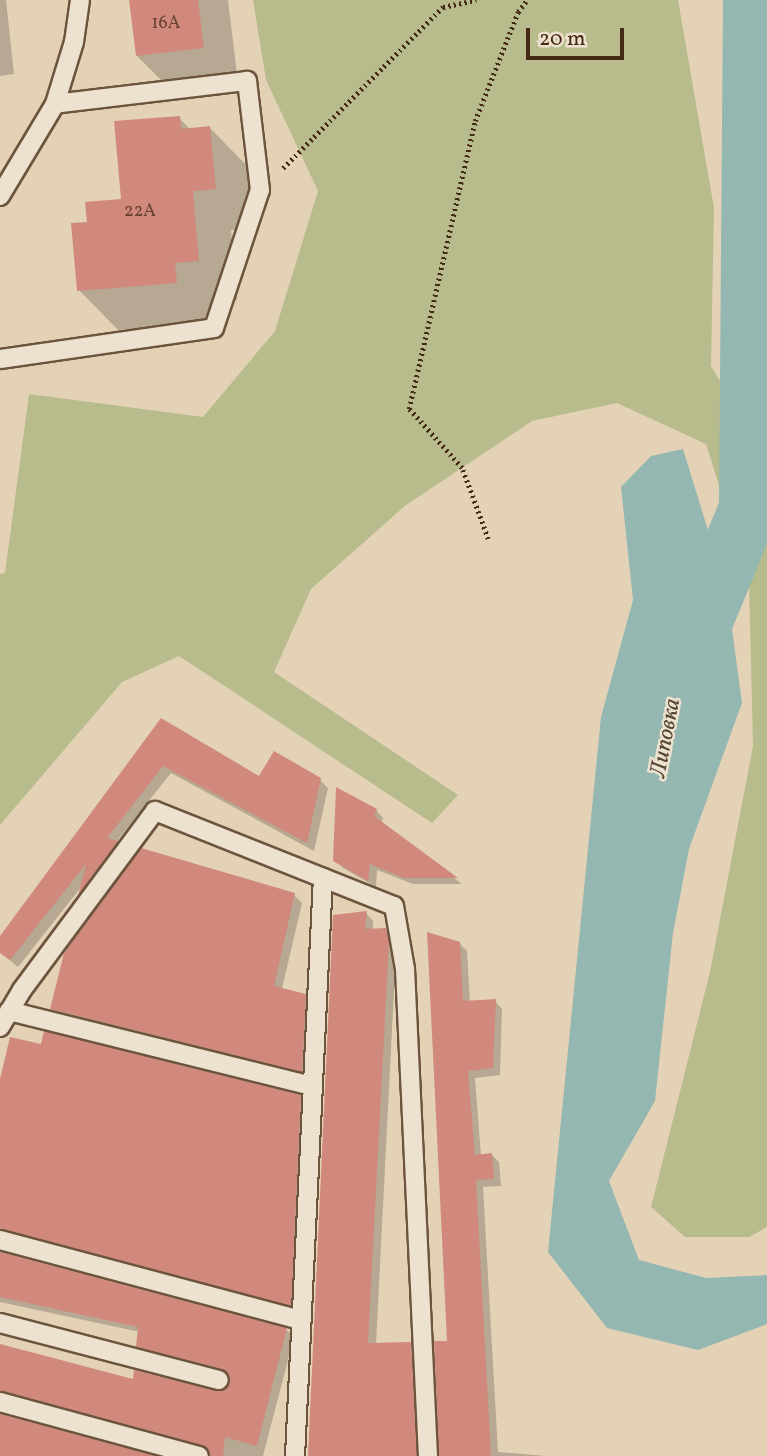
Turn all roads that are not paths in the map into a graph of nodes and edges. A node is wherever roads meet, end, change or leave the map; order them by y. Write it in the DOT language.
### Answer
graph roads {
  1 [pos="80,0"];
  2 [pos="55,104"];
  3 [pos="0,196"];
  4 [pos="0,359"];
  5 [pos="323,878"];
  6 [pos="5,1019"];
  7 [pos="313,1086"];
  8 [pos="0,1240"];
  9 [pos="301,1320"];
  10 [pos="0,1322"];
  11 [pos="219,1380"];
  12 [pos="0,1402"];
  13 [pos="199,1456"];
  14 [pos="295,1456"];
  15 [pos="428,1456"];
  1 -- 2 [label="lane"];
  2 -- 3 [label="lane"];
  2 -- 4 [label="lane"];
  5 -- 6 [label="lane"];
  5 -- 7 [label="lane"];
  5 -- 15 [label="lane"];
  6 -- 7 [label="lane"];
  7 -- 9 [label="lane"];
  8 -- 9 [label="lane"];
  9 -- 14 [label="lane"];
  10 -- 11 [label="lane"];
  12 -- 13 [label="lane"];
}
